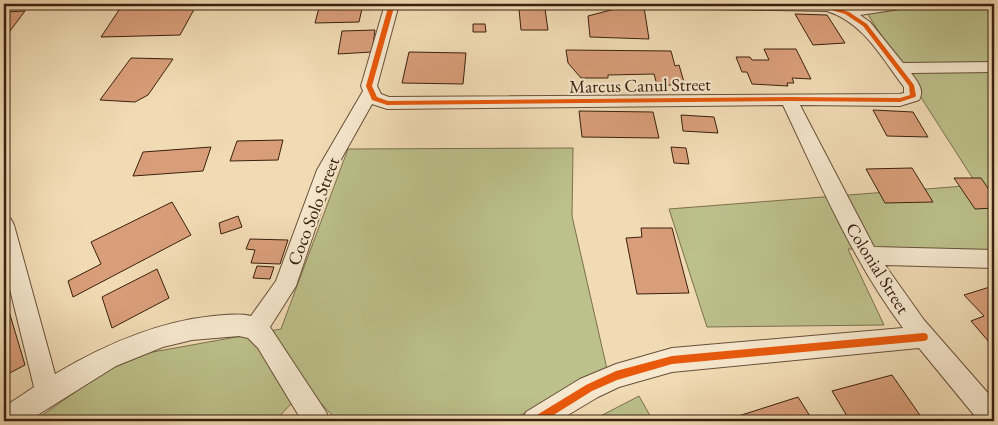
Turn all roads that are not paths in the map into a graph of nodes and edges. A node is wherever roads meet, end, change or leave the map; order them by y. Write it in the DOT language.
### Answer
graph roads {
  1 [pos="392,4"];
  2 [pos="656,4"];
  3 [pos="906,4"];
  4 [pos="848,13"];
  5 [pos="994,67"];
  6 [pos="899,68"];
  7 [pos="370,92"];
  8 [pos="789,99"];
  9 [pos="4,224"];
  10 [pos="868,256"];
  11 [pos="994,259"];
  12 [pos="255,329"];
  13 [pos="924,337"];
  14 [pos="48,392"];
  15 [pos="994,419"];
  16 [pos="6,421"];
  17 [pos="317,421"];
  18 [pos="535,421"];
  1 -- 7 [label="street"];
  2 -- 4 [label="street"];
  3 -- 4 [label="street"];
  4 -- 6 [label="street"];
  5 -- 6 [label="street"];
  6 -- 8 [label="street, Marcus Canul Street"];
  7 -- 8 [label="street, Marcus Canul Street"];
  7 -- 12 [label="street, Coco Solo Street"];
  8 -- 10 [label="street, Colonial Street"];
  9 -- 14 [label="street"];
  10 -- 11 [label="street"];
  10 -- 13 [label="street, Colonial Street"];
  12 -- 14 [label="street"];
  12 -- 17 [label="street"];
  13 -- 15 [label="street, Colonial Street"];
  13 -- 18 [label="street"];
  14 -- 16 [label="street"];
}
